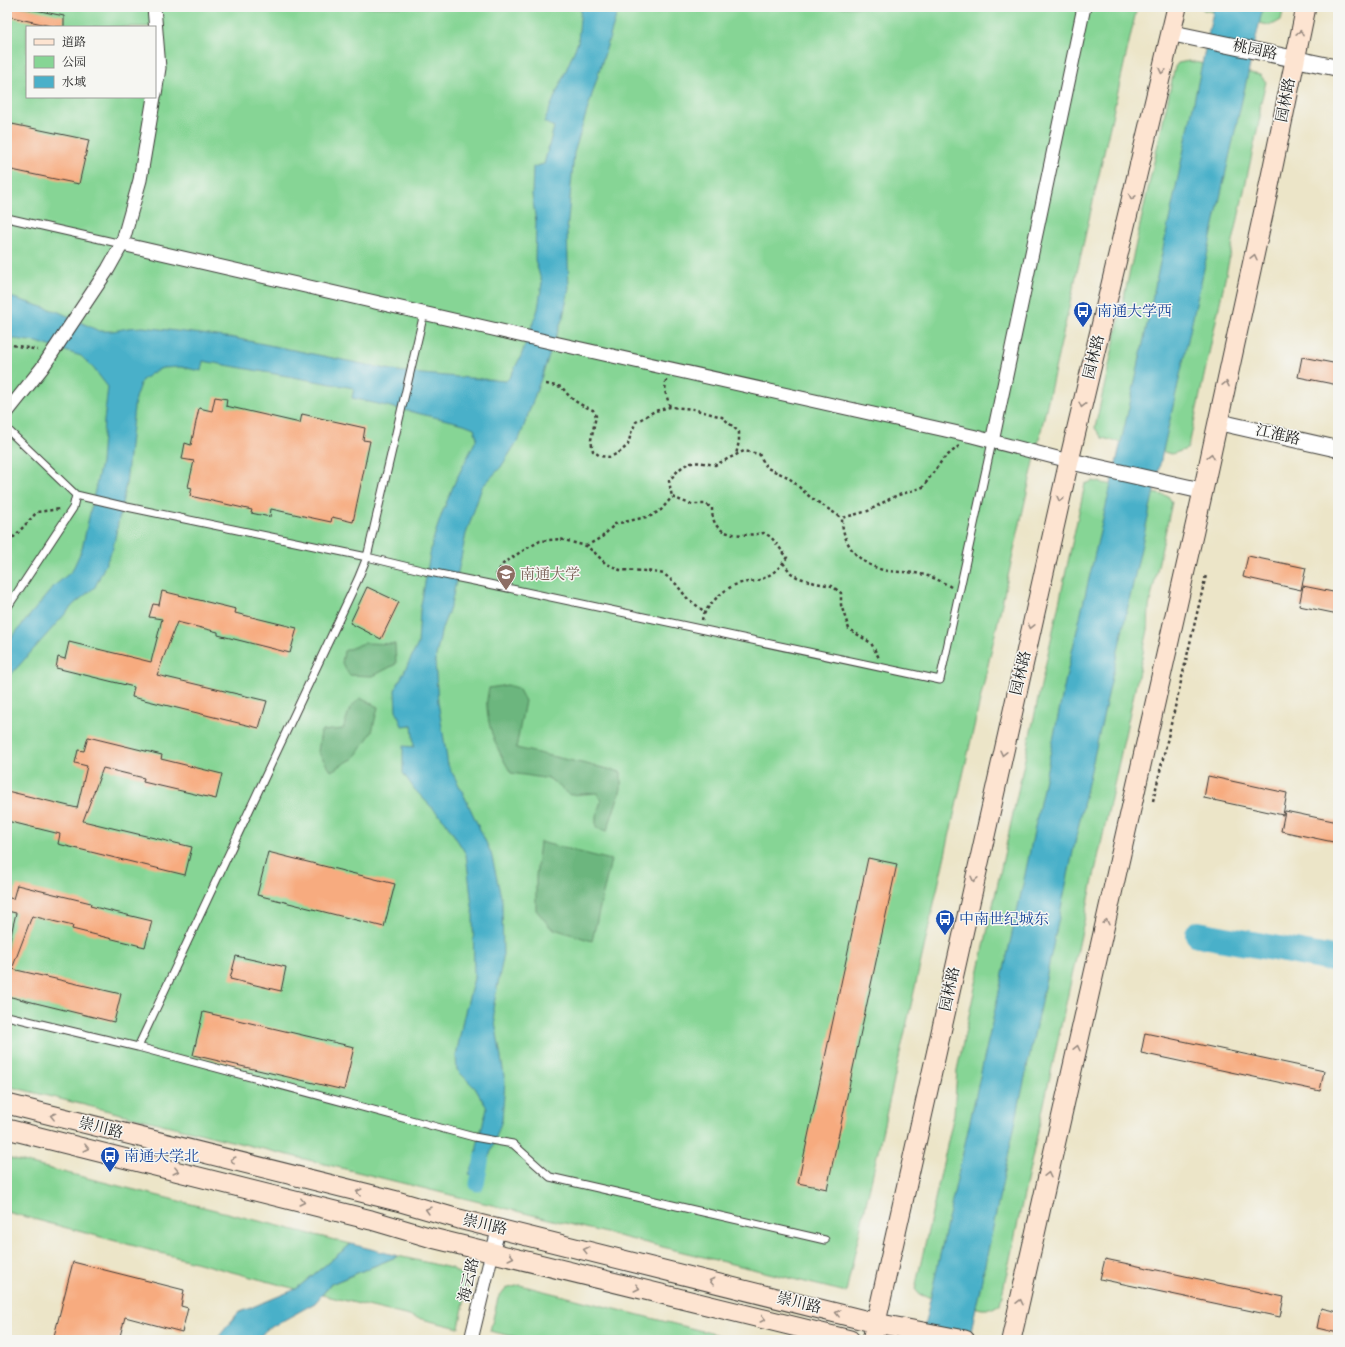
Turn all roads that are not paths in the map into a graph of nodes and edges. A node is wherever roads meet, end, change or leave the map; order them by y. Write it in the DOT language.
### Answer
graph roads {
  1 [pos="154,7"];
  2 [pos="1084,7"];
  3 [pos="1177,7"];
  4 [pos="1306,7"];
  5 [pos="156,26"];
  6 [pos="156,31"];
  7 [pos="1171,33"];
  8 [pos="1294,59"];
  9 [pos="1338,68"];
  10 [pos="156,88"];
  11 [pos="154,98"];
  12 [pos="7,218"];
  13 [pos="122,244"];
  14 [pos="424,312"];
  15 [pos="7,412"];
  16 [pos="1218,422"];
  17 [pos="7,429"];
  18 [pos="992,442"];
  19 [pos="1338,449"];
  20 [pos="1069,461"];
  21 [pos="1203,491"];
  22 [pos="76,495"];
  23 [pos="367,557"];
  24 [pos="7,608"];
  25 [pos="7,1016"];
  26 [pos="138,1047"];
  27 [pos="7,1104"];
  28 [pos="7,1129"];
  29 [pos="499,1228"];
  30 [pos="825,1240"];
  31 [pos="492,1252"];
  32 [pos="874,1331"];
  33 [pos="471,1340"];
  34 [pos="850,1340"];
  35 [pos="965,1340"];
  36 [pos="1011,1340"];
  1 -- 5 [label="street"];
  2 -- 18 [label="street"];
  3 -- 7 [label="main road, 园林路"];
  8 -- 4 [label="main road, 园林路, one-way"];
  6 -- 10 [label="street"];
  7 -- 8 [label="street, 桃园路"];
  7 -- 20 [label="main road, 园林路, one-way"];
  8 -- 9 [label="street, 桃园路"];
  16 -- 8 [label="main road, 园林路, one-way"];
  11 -- 13 [label="street"];
  12 -- 13 [label="lane"];
  13 -- 14 [label="street"];
  13 -- 15 [label="street"];
  14 -- 18 [label="street"];
  14 -- 23 [label="lane"];
  16 -- 19 [label="street, 江淮路"];
  21 -- 16 [label="main road, 园林路, one-way"];
  17 -- 22 [label="lane"];
  18 -- 20 [label="street"];
  18 -- 23 [label="lane"];
  20 -- 21 [label="street"];
  20 -- 32 [label="main road, 园林路, one-way"];
  36 -- 21 [label="main road, 园林路, one-way"];
  22 -- 23 [label="lane"];
  22 -- 24 [label="lane"];
  23 -- 26 [label="lane"];
  25 -- 26 [label="lane"];
  26 -- 30 [label="lane"];
  29 -- 27 [label="main road, 崇川路, one-way"];
  28 -- 31 [label="main road, 崇川路, one-way"];
  29 -- 31 [label="street, 海云路"];
  32 -- 29 [label="main road, 崇川路, one-way"];
  31 -- 33 [label="street, 海云路"];
  31 -- 34 [label="main road, 崇川路, one-way"];
  32 -- 35 [label="main road, 崇川路"];
}
